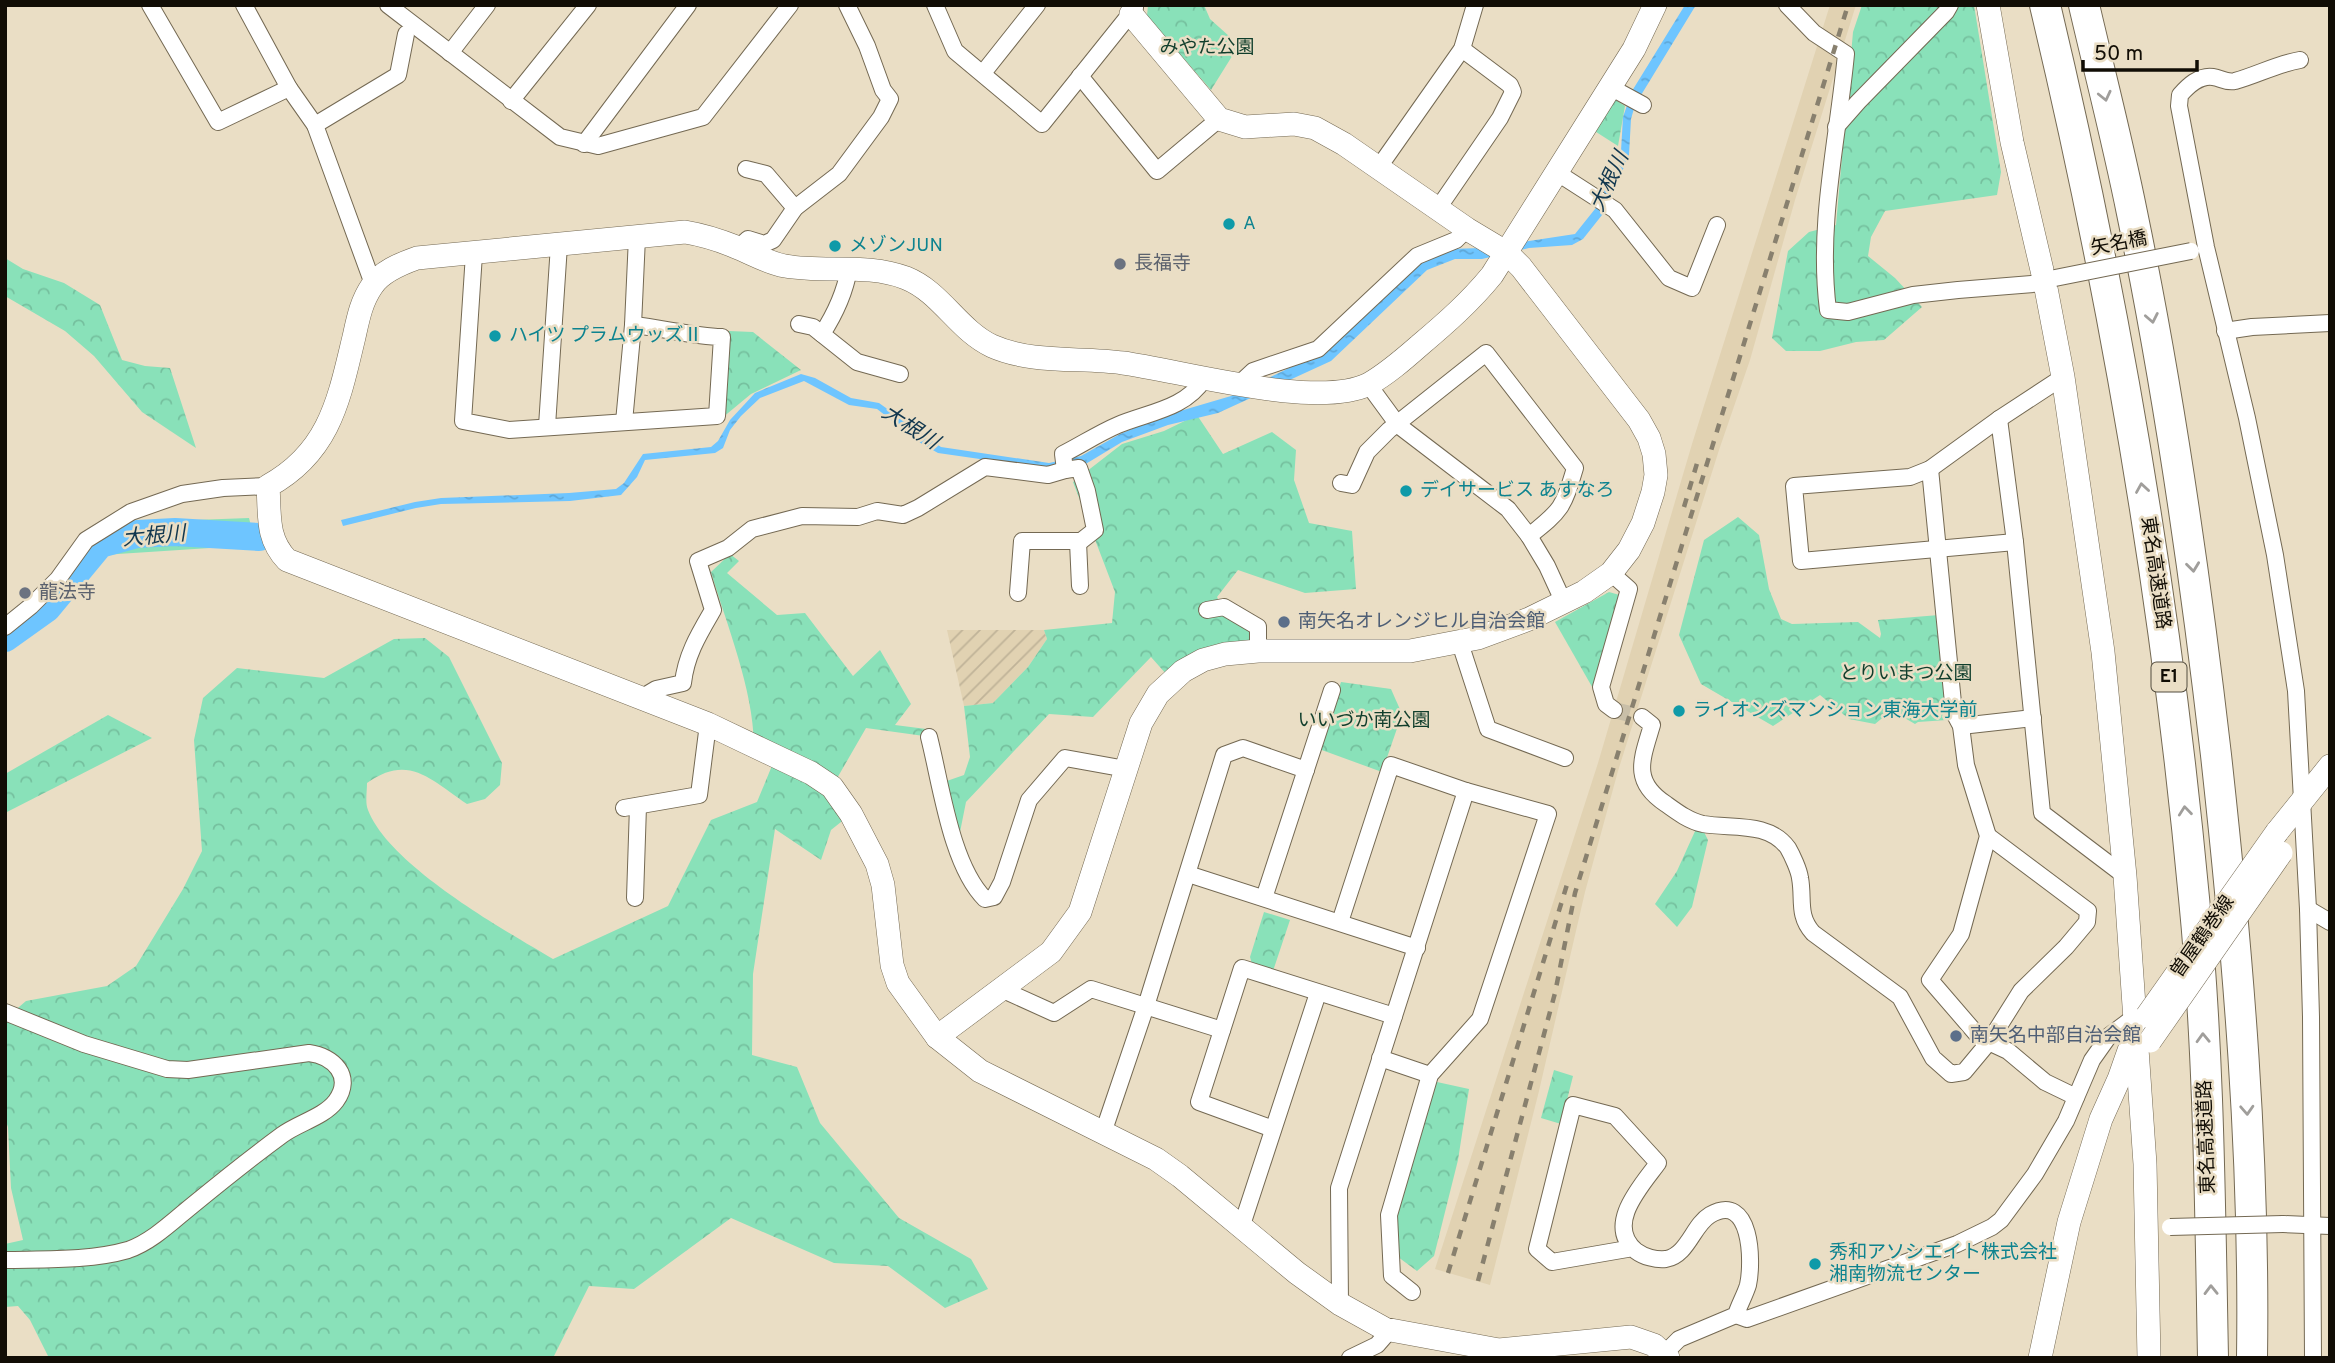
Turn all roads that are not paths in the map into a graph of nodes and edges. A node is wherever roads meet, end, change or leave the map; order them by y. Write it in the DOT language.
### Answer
graph roads {
  1 [pos="150,5"];
  2 [pos="244,5"];
  3 [pos="388,5"];
  4 [pos="487,5"];
  5 [pos="587,5"];
  6 [pos="688,5"];
  7 [pos="790,5"];
  8 [pos="847,5"];
  9 [pos="935,5"];
  10 [pos="1037,5"];
  11 [pos="1475,5"];
  12 [pos="1655,5"];
  13 [pos="1787,5"];
  14 [pos="1950,5"];
  15 [pos="1988,5"];
  16 [pos="2045,5"];
  17 [pos="2084,5"];
  18 [pos="1134,10"];
  19 [pos="406,34"];
  20 [pos="1462,49"];
  21 [pos="450,53"];
  22 [pos="2300,60"];
  23 [pos="983,74"];
  24 [pos="1080,76"];
  25 [pos="289,88"];
  26 [pos="1618,92"];
  27 [pos="511,101"];
  28 [pos="1643,105"];
  29 [pos="1219,119"];
  30 [pos="315,125"];
  31 [pos="1835,129"];
  32 [pos="584,144"];
  33 [pos="1379,167"];
  34 [pos="746,169"];
  35 [pos="1556,173"];
  36 [pos="1439,207"];
  37 [pos="795,208"];
  38 [pos="1717,225"];
  39 [pos="1467,229"];
  40 [pos="637,237"];
  41 [pos="559,245"];
  42 [pos="738,248"];
  43 [pos="2199,249"];
  44 [pos="1507,253"];
  45 [pos="474,254"];
  46 [pos="849,269"];
  47 [pos="2050,281"];
  48 [pos="373,284"];
  49 [pos="2330,323"];
  50 [pos="799,324"];
  51 [pos="634,325"];
  52 [pos="2225,331"];
  53 [pos="821,334"];
  54 [pos="900,374"];
  55 [pos="2063,377"];
  56 [pos="1204,379"];
  57 [pos="1242,384"];
  58 [pos="1368,384"];
  59 [pos="1998,419"];
  60 [pos="624,422"];
  61 [pos="1398,425"];
  62 [pos="547,426"];
  63 [pos="1064,463"];
  64 [pos="1930,469"];
  65 [pos="268,486"];
  66 [pos="1352,486"];
  67 [pos="1529,536"];
  68 [pos="1078,541"];
  69 [pos="2015,542"];
  70 [pos="1939,548"];
  71 [pos="1611,573"];
  72 [pos="1080,586"];
  73 [pos="1018,593"];
  74 [pos="1564,603"];
  75 [pos="1207,610"];
  76 [pos="5,627"];
  77 [pos="1460,643"];
  78 [pos="1258,651"];
  79 [pos="1332,690"];
  80 [pos="641,698"];
  81 [pos="1614,709"];
  82 [pos="1642,717"];
  83 [pos="2033,719"];
  84 [pos="708,724"];
  85 [pos="1961,726"];
  86 [pos="929,737"];
  87 [pos="1565,758"];
  88 [pos="1125,769"];
  89 [pos="1306,770"];
  90 [pos="2326,776"];
  91 [pos="1466,791"];
  92 [pos="2301,803"];
  93 [pos="1988,836"];
  94 [pos="1188,874"];
  95 [pos="2125,877"];
  96 [pos="635,898"];
  97 [pos="1264,898"];
  98 [pos="2308,909"];
  99 [pos="1340,922"];
  100 [pos="2330,922"];
  101 [pos="1417,948"];
  102 [pos="1001,989"];
  103 [pos="1318,993"];
  104 [pos="1146,1006"];
  105 [pos="5,1012"];
  106 [pos="1394,1016"];
  107 [pos="1222,1030"];
  108 [pos="2140,1033"];
  109 [pos="937,1037"];
  110 [pos="1989,1042"];
  111 [pos="1380,1058"];
  112 [pos="1430,1075"];
  113 [pos="2076,1097"];
  114 [pos="1273,1129"];
  115 [pos="1102,1133"];
  116 [pos="2311,1224"];
  117 [pos="2330,1226"];
  118 [pos="2158,1227"];
  119 [pos="1241,1228"];
  120 [pos="1633,1248"];
  121 [pos="5,1260"];
  122 [pos="1412,1292"];
  123 [pos="1340,1304"];
  124 [pos="1736,1315"];
  125 [pos="1390,1331"];
  126 [pos="1666,1355"];
  127 [pos="1350,1358"];
  128 [pos="2040,1358"];
  129 [pos="2149,1358"];
  130 [pos="2213,1358"];
  131 [pos="2252,1358"];
  132 [pos="2313,1358"];
  1 -- 25 [label="street"];
  2 -- 25 [label="street"];
  3 -- 21 [label="street"];
  4 -- 21 [label="street"];
  5 -- 27 [label="street"];
  6 -- 32 [label="street"];
  7 -- 32 [label="street"];
  8 -- 37 [label="street"];
  9 -- 23 [label="street"];
  10 -- 23 [label="street"];
  11 -- 20 [label="street"];
  12 -- 26 [label="street"];
  13 -- 31 [label="street"];
  14 -- 31 [label="street"];
  15 -- 47 [label="street"];
  130 -- 16 [label="highway, 東名高速道路 / E1, one-way"];
  17 -- 131 [label="highway, 東名高速道路 / E1, one-way"];
  18 -- 24 [label="street"];
  18 -- 29 [label="street"];
  19 -- 30 [label="street"];
  20 -- 33 [label="street"];
  20 -- 36 [label="street"];
  21 -- 27 [label="street"];
  22 -- 43 [label="street"];
  23 -- 24 [label="street"];
  24 -- 29 [label="street"];
  25 -- 30 [label="street"];
  26 -- 28 [label="street"];
  26 -- 35 [label="street"];
  27 -- 32 [label="street"];
  29 -- 33 [label="street"];
  30 -- 48 [label="street"];
  31 -- 47 [label="street, 矢名橋"];
  33 -- 36 [label="street"];
  34 -- 37 [label="street"];
  35 -- 38 [label="street"];
  35 -- 44 [label="street"];
  36 -- 39 [label="street"];
  37 -- 42 [label="street"];
  39 -- 44 [label="street"];
  39 -- 57 [label="street"];
  40 -- 41 [label="street"];
  40 -- 42 [label="street"];
  40 -- 51 [label="street"];
  41 -- 45 [label="street"];
  41 -- 62 [label="street"];
  42 -- 46 [label="street"];
  43 -- 47 [label="street, 矢名橋, bridge"];
  43 -- 52 [label="street"];
  44 -- 58 [label="street"];
  44 -- 71 [label="street"];
  45 -- 48 [label="street"];
  45 -- 62 [label="street"];
  46 -- 53 [label="street"];
  46 -- 56 [label="street"];
  47 -- 55 [label="street"];
  48 -- 65 [label="street"];
  49 -- 52 [label="street"];
  50 -- 53 [label="street"];
  51 -- 60 [label="street"];
  51 -- 60 [label="street"];
  52 -- 92 [label="street"];
  53 -- 54 [label="street"];
  55 -- 59 [label="street"];
  55 -- 95 [label="street"];
  56 -- 57 [label="street"];
  56 -- 63 [label="street"];
  57 -- 58 [label="street"];
  58 -- 61 [label="street"];
  59 -- 64 [label="street"];
  59 -- 69 [label="street"];
  60 -- 62 [label="street"];
  61 -- 66 [label="street"];
  61 -- 67 [label="street"];
  61 -- 67 [label="street"];
  63 -- 68 [label="street"];
  63 -- 80 [label="street"];
  64 -- 70 [label="street"];
  64 -- 70 [label="street"];
  65 -- 76 [label="street"];
  65 -- 80 [label="street"];
  67 -- 74 [label="street"];
  68 -- 72 [label="street"];
  68 -- 73 [label="street"];
  69 -- 70 [label="street"];
  69 -- 83 [label="street"];
  70 -- 85 [label="street"];
  71 -- 74 [label="street"];
  71 -- 81 [label="street"];
  74 -- 77 [label="street"];
  75 -- 78 [label="street"];
  77 -- 78 [label="street"];
  77 -- 87 [label="street"];
  78 -- 88 [label="street"];
  79 -- 89 [label="street"];
  80 -- 84 [label="street"];
  82 -- 110 [label="street"];
  83 -- 85 [label="street"];
  83 -- 95 [label="street"];
  84 -- 96 [label="street"];
  84 -- 109 [label="street"];
  85 -- 93 [label="street"];
  86 -- 88 [label="street"];
  88 -- 102 [label="street"];
  89 -- 94 [label="street"];
  89 -- 97 [label="street"];
  90 -- 92 [label="street, 曽屋鶴巻線"];
  91 -- 99 [label="street"];
  91 -- 101 [label="street"];
  91 -- 112 [label="street"];
  92 -- 98 [label="street"];
  92 -- 108 [label="street, 曽屋鶴巻線, bridge"];
  93 -- 110 [label="street"];
  93 -- 110 [label="street"];
  94 -- 97 [label="street"];
  94 -- 104 [label="street"];
  95 -- 108 [label="street"];
  97 -- 99 [label="street"];
  98 -- 100 [label="street"];
  98 -- 116 [label="street"];
  99 -- 101 [label="street"];
  101 -- 106 [label="street"];
  102 -- 104 [label="street"];
  102 -- 109 [label="street"];
  103 -- 106 [label="street"];
  103 -- 107 [label="street"];
  103 -- 114 [label="street"];
  104 -- 107 [label="street"];
  104 -- 115 [label="street"];
  105 -- 121 [label="street"];
  106 -- 111 [label="street"];
  107 -- 114 [label="street"];
  108 -- 113 [label="street"];
  108 -- 118 [label="street"];
  108 -- 128 [label="street, 曽屋鶴巻線"];
  109 -- 115 [label="street"];
  110 -- 113 [label="street"];
  111 -- 112 [label="street"];
  111 -- 123 [label="street"];
  112 -- 122 [label="street"];
  113 -- 124 [label="street"];
  114 -- 119 [label="street"];
  115 -- 119 [label="street"];
  116 -- 117 [label="street"];
  116 -- 118 [label="street, bridge"];
  116 -- 132 [label="street"];
  118 -- 129 [label="street"];
  119 -- 123 [label="street"];
  120 -- 120 [label="street"];
  120 -- 124 [label="street"];
  123 -- 125 [label="street"];
  124 -- 126 [label="street"];
  125 -- 126 [label="street"];
  125 -- 127 [label="street"];
}
